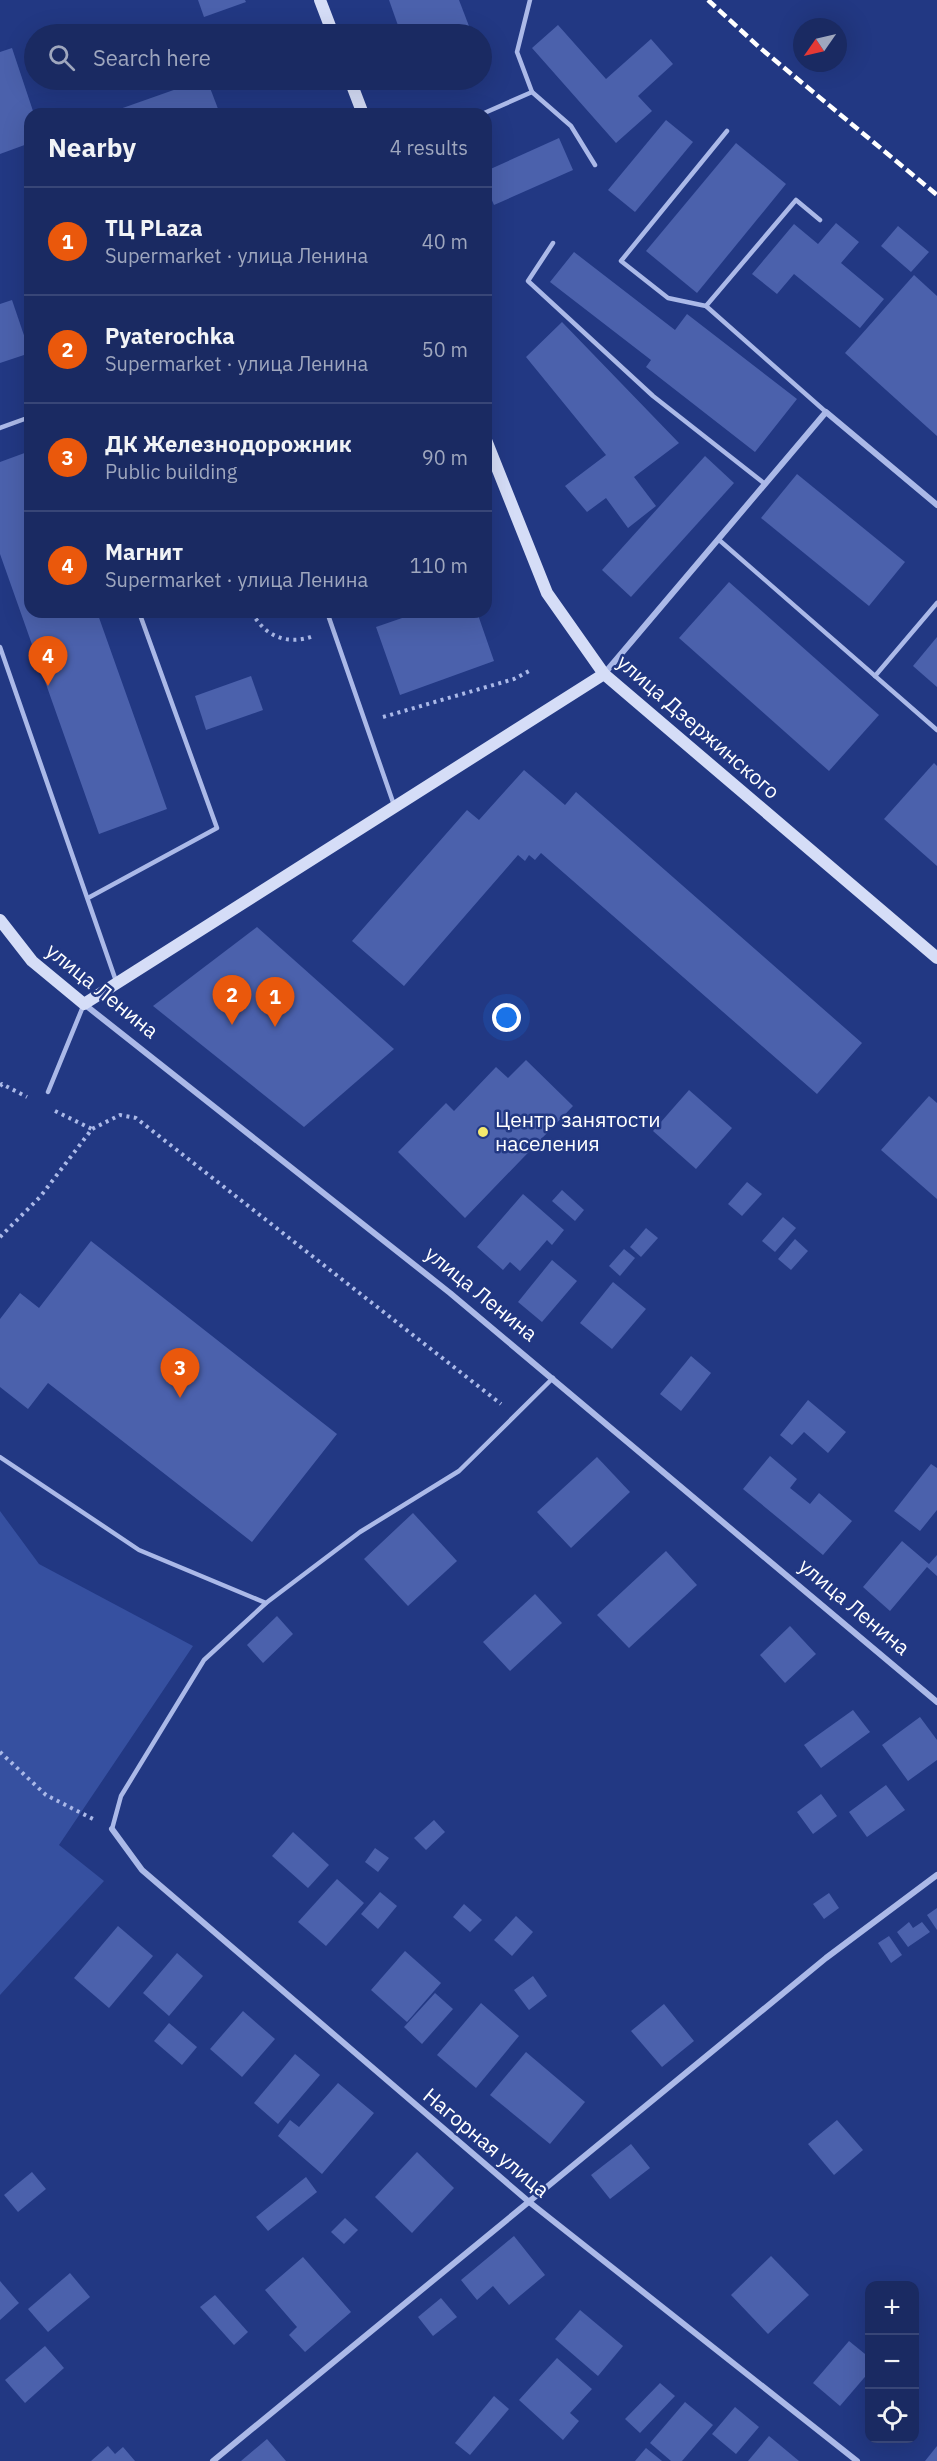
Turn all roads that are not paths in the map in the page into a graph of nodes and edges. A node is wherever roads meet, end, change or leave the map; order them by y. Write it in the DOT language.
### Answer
graph roads {
  1 [pos="320,0"];
  2 [pos="530,0"];
  3 [pos="329,24"];
  4 [pos="354,90"];
  5 [pos="532,92"];
  6 [pos="361,108"];
  7 [pos="492,110"];
  8 [pos="727,131"];
  9 [pos="595,165"];
  10 [pos="820,219"];
  11 [pos="553,243"];
  12 [pos="706,306"];
  13 [pos="826,412"];
  14 [pos="24,419"];
  15 [pos="0,428"];
  16 [pos="492,455"];
  17 [pos="765,484"];
  18 [pos="937,505"];
  19 [pos="718,539"];
  20 [pos="937,603"];
  21 [pos="141,618"];
  22 [pos="329,618"];
  23 [pos="0,647"];
  24 [pos="604,674"];
  25 [pos="875,676"];
  26 [pos="937,730"];
  27 [pos="396,808"];
  28 [pos="88,898"];
  29 [pos="0,920"];
  30 [pos="937,958"];
  31 [pos="117,983"];
  32 [pos="84,1004"];
  33 [pos="48,1092"];
  34 [pos="553,1378"];
  35 [pos="0,1457"];
  36 [pos="266,1602"];
  37 [pos="937,1702"];
  38 [pos="112,1829"];
  39 [pos="937,1875"];
  40 [pos="528,2201"];
  41 [pos="213,2461"];
  42 [pos="857,2461"];
  1 -- 3 [label="main road"];
  2 -- 5 [label="lane"];
  4 -- 6 [label="main road"];
  5 -- 7 [label="lane"];
  5 -- 9 [label="lane"];
  8 -- 12 [label="lane"];
  10 -- 12 [label="lane"];
  11 -- 17 [label="lane"];
  12 -- 13 [label="lane"];
  13 -- 17 [label="street"];
  13 -- 18 [label="street"];
  14 -- 15 [label="lane"];
  16 -- 24 [label="main road, улица Дзержинского"];
  17 -- 19 [label="street"];
  19 -- 24 [label="street"];
  19 -- 25 [label="lane"];
  20 -- 25 [label="lane"];
  21 -- 28 [label="lane"];
  22 -- 27 [label="lane"];
  23 -- 28 [label="lane"];
  24 -- 27 [label="main road"];
  24 -- 30 [label="main road, улица Дзержинского"];
  25 -- 26 [label="lane"];
  27 -- 31 [label="main road"];
  28 -- 31 [label="lane"];
  29 -- 32 [label="main road, улица Ленина"];
  31 -- 32 [label="main road"];
  32 -- 33 [label="lane"];
  32 -- 34 [label="street, улица Ленина"];
  34 -- 36 [label="lane"];
  34 -- 37 [label="street, улица Ленина"];
  35 -- 36 [label="lane"];
  36 -- 38 [label="lane"];
  38 -- 40 [label="street, Нагорная улица"];
  39 -- 40 [label="street"];
  40 -- 41 [label="street"];
  40 -- 42 [label="street, Нагорная улица"];
}
